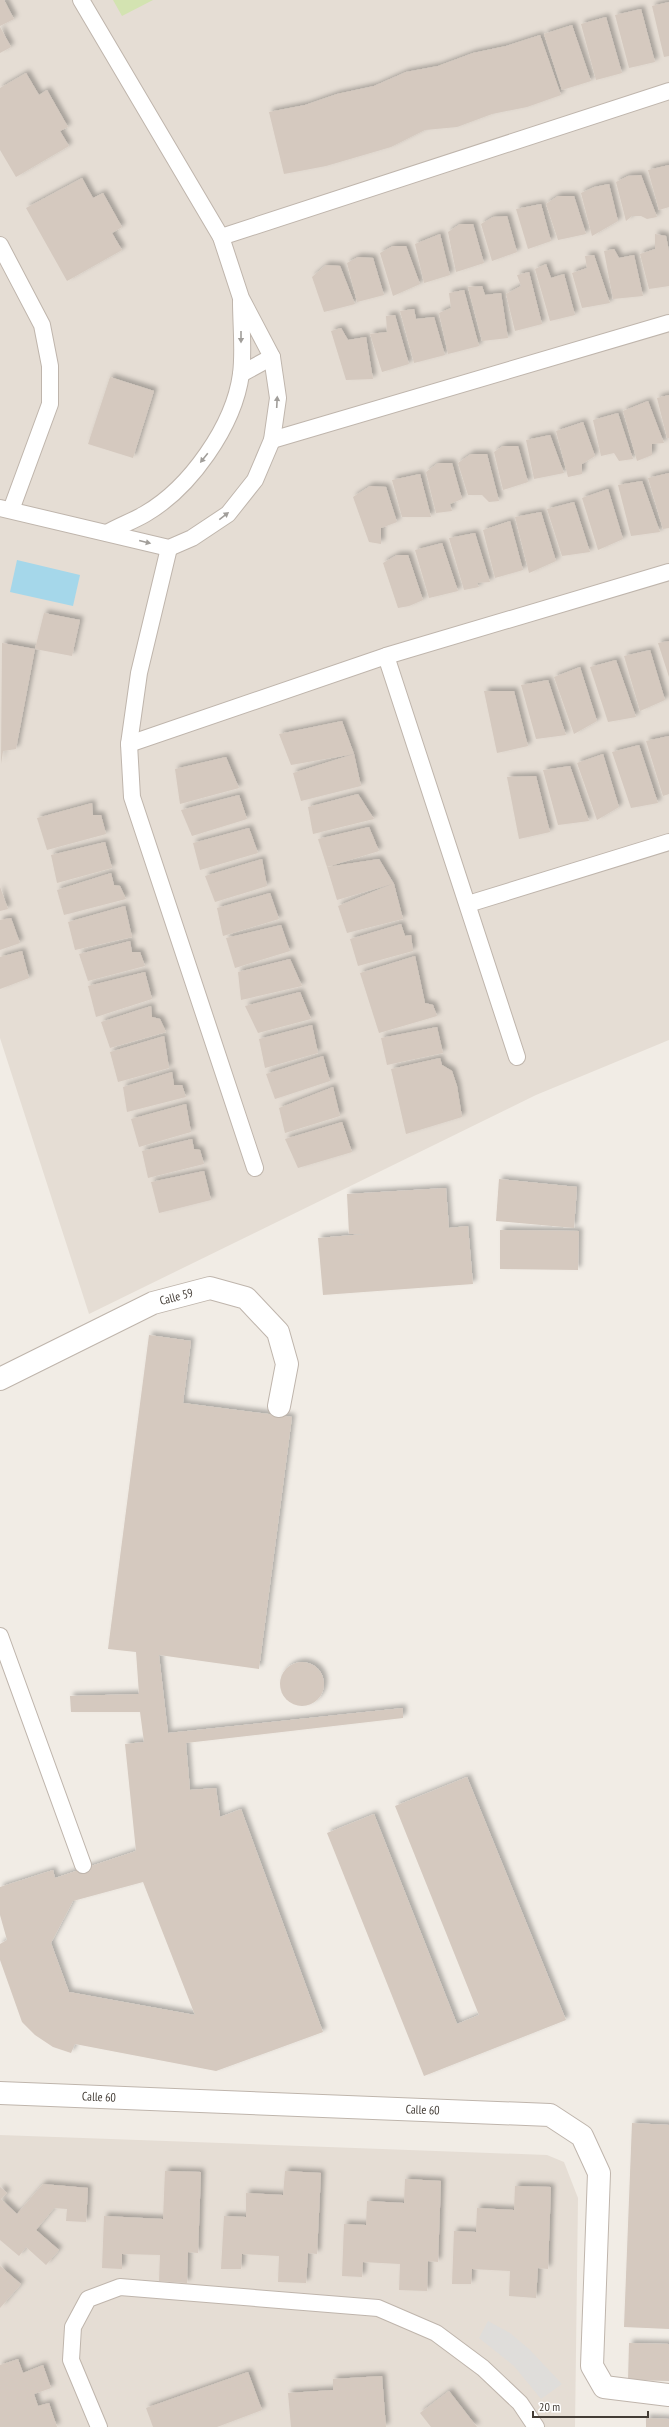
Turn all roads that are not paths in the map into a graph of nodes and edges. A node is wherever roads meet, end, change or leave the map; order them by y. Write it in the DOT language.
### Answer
graph roads {
  1 [pos="81,0"];
  2 [pos="669,91"];
  3 [pos="221,237"];
  4 [pos="0,245"];
  5 [pos="240,298"];
  6 [pos="669,323"];
  7 [pos="272,357"];
  8 [pos="241,374"];
  9 [pos="272,440"];
  10 [pos="6,509"];
  11 [pos="107,533"];
  12 [pos="169,548"];
  13 [pos="669,572"];
  14 [pos="386,656"];
  15 [pos="129,744"];
  16 [pos="669,842"];
  17 [pos="468,904"];
  18 [pos="517,1057"];
  19 [pos="255,1168"];
  20 [pos="0,1379"];
  21 [pos="279,1406"];
  22 [pos="0,1636"];
  23 [pos="83,1865"];
  24 [pos="0,2093"];
  25 [pos="669,2395"];
  26 [pos="99,2427"];
  27 [pos="536,2427"];
  1 -- 3 [label="lane"];
  2 -- 3 [label="lane"];
  3 -- 5 [label="lane"];
  4 -- 10 [label="lane"];
  5 -- 7 [label="lane"];
  5 -- 8 [label="lane, one-way"];
  6 -- 9 [label="lane"];
  7 -- 8 [label="lane"];
  9 -- 7 [label="lane, one-way"];
  8 -- 11 [label="lane, one-way"];
  12 -- 9 [label="lane, one-way"];
  10 -- 11 [label="lane"];
  11 -- 12 [label="lane, one-way"];
  12 -- 15 [label="lane"];
  13 -- 14 [label="lane"];
  14 -- 15 [label="lane"];
  14 -- 17 [label="lane"];
  15 -- 19 [label="lane"];
  16 -- 17 [label="lane"];
  17 -- 18 [label="lane"];
  20 -- 21 [label="street, Calle 59"];
  22 -- 23 [label="lane"];
  24 -- 25 [label="street, Calle 60"];
  26 -- 27 [label="lane"];
}
